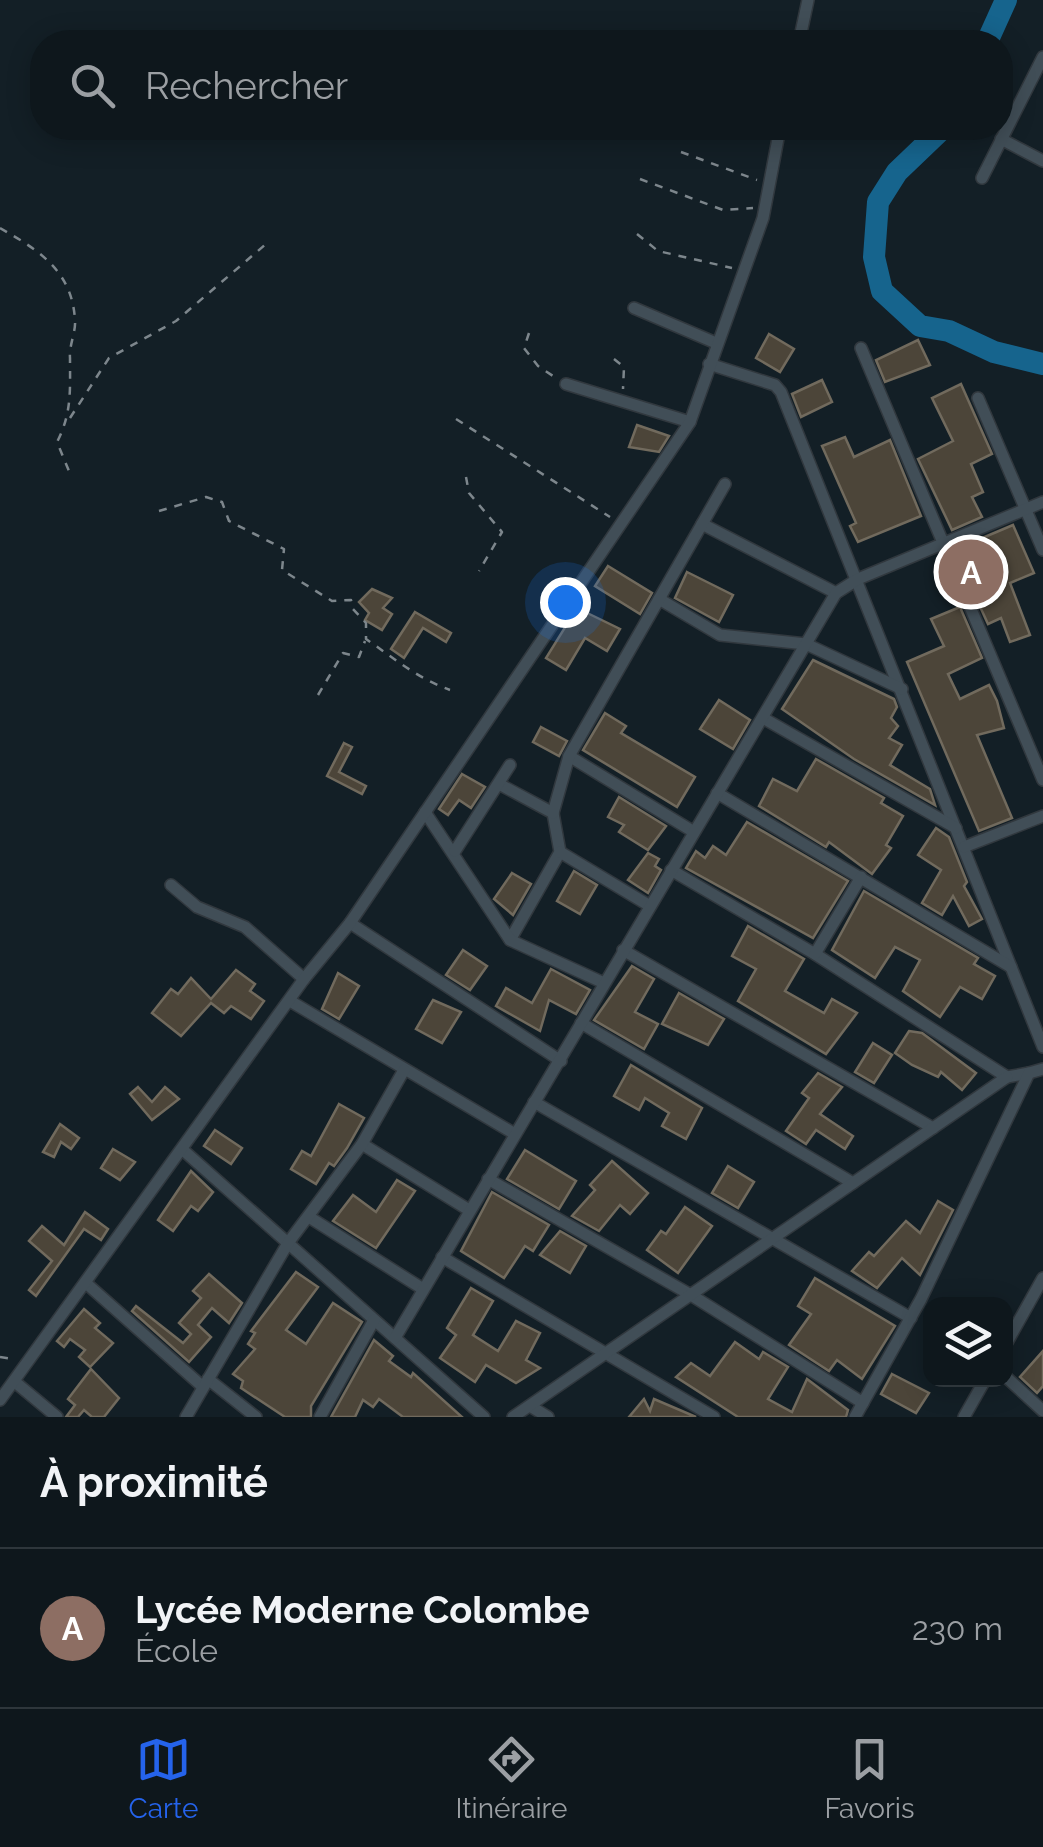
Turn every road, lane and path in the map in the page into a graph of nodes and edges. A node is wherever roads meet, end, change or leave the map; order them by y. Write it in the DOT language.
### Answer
graph roads {
  1 [pos="808,0"];
  2 [pos="802,30"];
  3 [pos="1043,57"];
  4 [pos="1013,116"];
  5 [pos="777,140"];
  6 [pos="1001,140"];
  7 [pos="680,152"];
  8 [pos="1043,161"];
  9 [pos="982,178"];
  10 [pos="640,179"];
  11 [pos="768,184"];
  12 [pos="765,206"];
  13 [pos="0,228"];
  14 [pos="637,234"];
  15 [pos="266,244"];
  16 [pos="743,270"];
  17 [pos="634,308"];
  18 [pos="529,333"];
  19 [pos="716,343"];
  20 [pos="860,348"];
  21 [pos="614,359"];
  22 [pos="709,364"];
  23 [pos="566,384"];
  24 [pos="978,398"];
  25 [pos="623,400"];
  26 [pos="69,419"];
  27 [pos="456,419"];
  28 [pos="690,422"];
  29 [pos="71,476"];
  30 [pos="466,477"];
  31 [pos="726,484"];
  32 [pos="1043,502"];
  33 [pos="1026,509"];
  34 [pos="159,511"];
  35 [pos="620,523"];
  36 [pos="702,524"];
  37 [pos="943,544"];
  38 [pos="1043,550"];
  39 [pos="479,572"];
  40 [pos="858,579"];
  41 [pos="836,594"];
  42 [pos="659,599"];
  43 [pos="366,640"];
  44 [pos="806,644"];
  45 [pos="902,689"];
  46 [pos="450,690"];
  47 [pos="318,694"];
  48 [pos="763,718"];
  49 [pos="569,756"];
  50 [pos="510,765"];
  51 [pos="1043,780"];
  52 [pos="499,784"];
  53 [pos="717,793"];
  54 [pos="426,812"];
  55 [pos="553,813"];
  56 [pos="1043,816"];
  57 [pos="956,828"];
  58 [pos="694,832"];
  59 [pos="964,846"];
  60 [pos="455,851"];
  61 [pos="560,852"];
  62 [pos="671,870"];
  63 [pos="861,877"];
  64 [pos="172,885"];
  65 [pos="650,906"];
  66 [pos="350,923"];
  67 [pos="510,940"];
  68 [pos="623,950"];
  69 [pos="815,954"];
  70 [pos="1012,967"];
  71 [pos="304,979"];
  72 [pos="604,983"];
  73 [pos="290,1002"];
  74 [pos="581,1023"];
  75 [pos="1043,1047"];
  76 [pos="561,1061"];
  77 [pos="1043,1068"];
  78 [pos="404,1070"];
  79 [pos="1029,1074"];
  80 [pos="1007,1077"];
  81 [pos="534,1102"];
  82 [pos="933,1128"];
  83 [pos="515,1134"];
  84 [pos="362,1144"];
  85 [pos="182,1150"];
  86 [pos="488,1179"];
  87 [pos="853,1183"];
  88 [pos="470,1210"];
  89 [pos="309,1217"];
  90 [pos="774,1237"];
  91 [pos="288,1244"];
  92 [pos="442,1257"];
  93 [pos="87,1284"];
  94 [pos="1042,1284"];
  95 [pos="422,1289"];
  96 [pos="691,1295"];
  97 [pos="929,1297"];
  98 [pos="923,1306"];
  99 [pos="911,1318"];
  100 [pos="374,1320"];
  101 [pos="1013,1332"];
  102 [pos="395,1338"];
  103 [pos="606,1354"];
  104 [pos="16,1382"];
  105 [pos="205,1383"];
  106 [pos="1013,1383"];
  107 [pos="981,1387"];
  108 [pos="0,1400"];
  109 [pos="864,1402"];
  110 [pos="530,1406"];
  111 [pos="1043,1411"];
  112 [pos="57,1417"];
  113 [pos="186,1417"];
  114 [pos="256,1417"];
  115 [pos="320,1417"];
  116 [pos="484,1417"];
  117 [pos="513,1417"];
  118 [pos="548,1417"];
  119 [pos="714,1417"];
  120 [pos="856,1417"];
  121 [pos="964,1417"];
  1 -- 2 [label="street"];
  3 -- 4 [label="street"];
  5 -- 11 [label="street"];
  6 -- 8 [label="street"];
  6 -- 9 [label="street"];
  7 -- 11 [label="path"];
  10 -- 12 [label="path"];
  11 -- 12 [label="street"];
  12 -- 16 [label="street"];
  13 -- 26 [label="path"];
  14 -- 16 [label="path"];
  15 -- 26 [label="path"];
  16 -- 19 [label="street"];
  17 -- 19 [label="street"];
  18 -- 23 [label="path"];
  19 -- 22 [label="street"];
  20 -- 37 [label="street"];
  21 -- 25 [label="path"];
  22 -- 28 [label="street"];
  22 -- 40 [label="street"];
  23 -- 25 [label="street"];
  24 -- 33 [label="street"];
  25 -- 28 [label="street"];
  26 -- 29 [label="path"];
  27 -- 35 [label="path"];
  28 -- 35 [label="street"];
  30 -- 39 [label="path"];
  31 -- 36 [label="street"];
  32 -- 33 [label="street"];
  33 -- 37 [label="street"];
  33 -- 38 [label="street"];
  34 -- 43 [label="path"];
  35 -- 54 [label="street"];
  36 -- 41 [label="street"];
  36 -- 42 [label="street"];
  37 -- 40 [label="street"];
  37 -- 51 [label="street"];
  40 -- 41 [label="street"];
  40 -- 45 [label="street"];
  41 -- 44 [label="street"];
  42 -- 44 [label="street"];
  42 -- 49 [label="street"];
  43 -- 46 [label="path"];
  43 -- 47 [label="path"];
  44 -- 45 [label="street"];
  44 -- 48 [label="street"];
  45 -- 57 [label="street"];
  48 -- 53 [label="street"];
  48 -- 57 [label="street"];
  49 -- 55 [label="street"];
  49 -- 58 [label="street"];
  50 -- 52 [label="street"];
  52 -- 55 [label="street"];
  52 -- 60 [label="street"];
  53 -- 58 [label="street"];
  53 -- 63 [label="street"];
  54 -- 60 [label="street"];
  54 -- 66 [label="street"];
  55 -- 61 [label="street"];
  56 -- 59 [label="street"];
  57 -- 59 [label="street"];
  58 -- 62 [label="street"];
  59 -- 70 [label="street"];
  60 -- 67 [label="street"];
  61 -- 65 [label="street"];
  61 -- 67 [label="street"];
  62 -- 65 [label="street"];
  62 -- 69 [label="street"];
  63 -- 69 [label="street"];
  63 -- 70 [label="street"];
  64 -- 71 [label="street"];
  65 -- 68 [label="street"];
  66 -- 71 [label="street"];
  66 -- 76 [label="street"];
  67 -- 72 [label="street"];
  68 -- 72 [label="street"];
  68 -- 82 [label="street"];
  69 -- 80 [label="street"];
  70 -- 75 [label="street"];
  71 -- 73 [label="street"];
  72 -- 74 [label="street"];
  73 -- 78 [label="street"];
  73 -- 85 [label="street"];
  74 -- 76 [label="street"];
  74 -- 87 [label="street"];
  76 -- 81 [label="street"];
  77 -- 79 [label="street"];
  78 -- 83 [label="street"];
  78 -- 84 [label="street"];
  79 -- 80 [label="street"];
  79 -- 97 [label="street"];
  80 -- 82 [label="street"];
  81 -- 83 [label="street"];
  81 -- 90 [label="street"];
  82 -- 87 [label="street"];
  83 -- 86 [label="street"];
  84 -- 88 [label="street"];
  84 -- 89 [label="street"];
  85 -- 91 [label="street"];
  85 -- 93 [label="street"];
  86 -- 88 [label="street"];
  86 -- 96 [label="street"];
  87 -- 90 [label="street"];
  88 -- 92 [label="street"];
  89 -- 91 [label="street"];
  89 -- 95 [label="street"];
  90 -- 96 [label="street"];
  90 -- 99 [label="street"];
  91 -- 100 [label="street"];
  91 -- 105 [label="street"];
  92 -- 95 [label="street"];
  92 -- 103 [label="street"];
  93 -- 104 [label="street"];
  93 -- 105 [label="street"];
  94 -- 101 [label="street"];
  95 -- 102 [label="street"];
  96 -- 103 [label="street"];
  96 -- 109 [label="street"];
  98 -- 99 [label="street"];
  99 -- 109 [label="street"];
  100 -- 102 [label="street"];
  100 -- 115 [label="street"];
  102 -- 116 [label="street"];
  103 -- 110 [label="street"];
  103 -- 119 [label="street"];
  104 -- 108 [label="street"];
  104 -- 112 [label="street"];
  105 -- 113 [label="street"];
  105 -- 114 [label="street"];
  106 -- 111 [label="street"];
  107 -- 121 [label="street"];
  109 -- 120 [label="street"];
  110 -- 117 [label="street"];
  110 -- 118 [label="street"];
}
